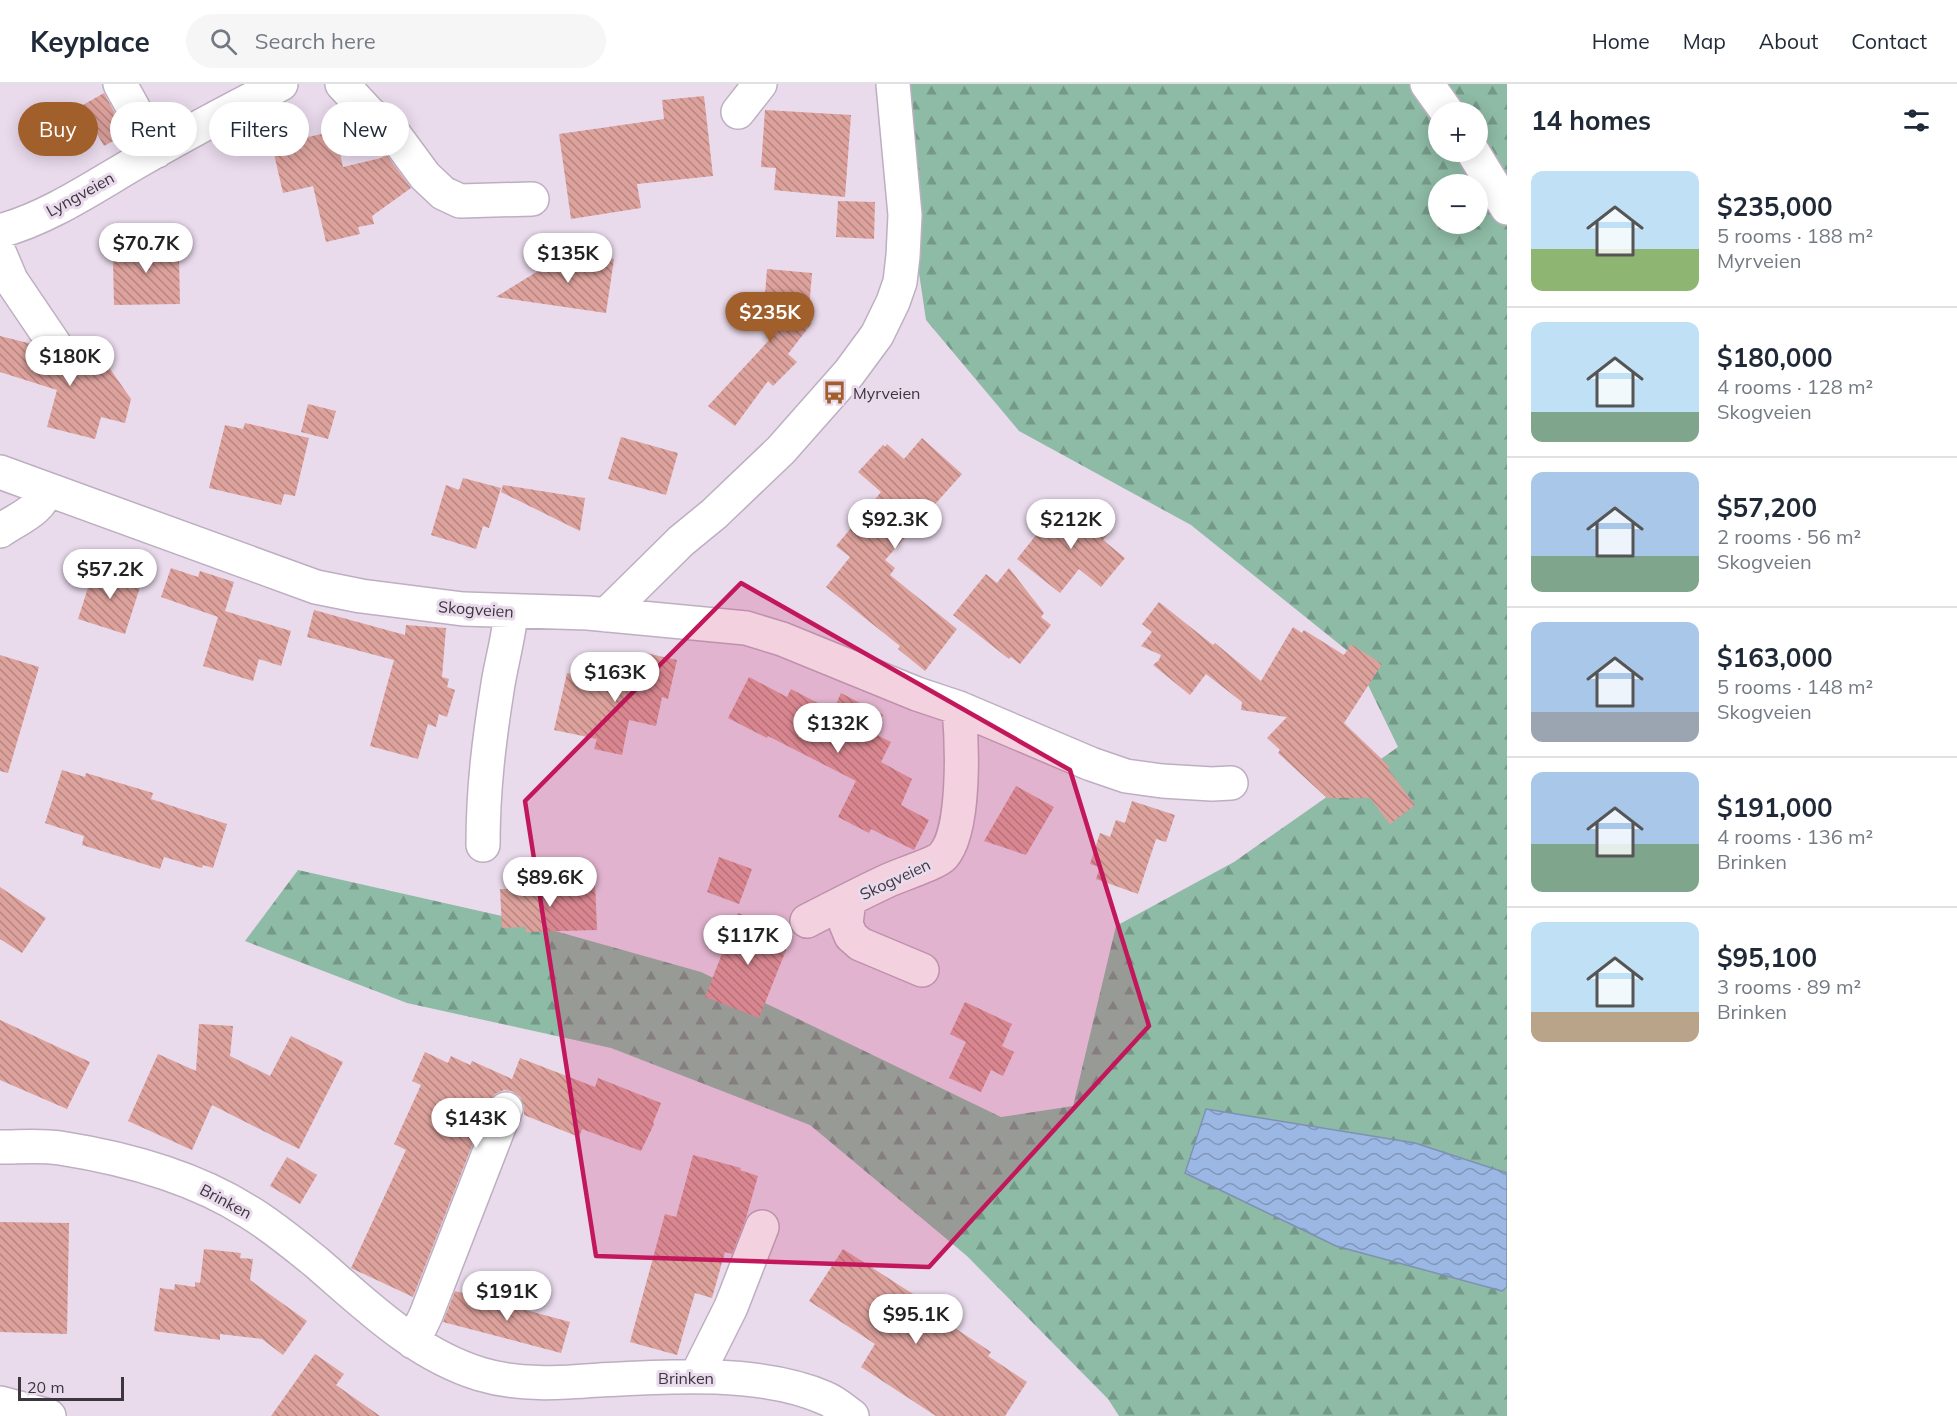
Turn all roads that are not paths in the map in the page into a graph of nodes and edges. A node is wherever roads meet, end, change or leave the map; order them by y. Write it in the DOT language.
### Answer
graph roads {
  1 [pos="120,84"];
  2 [pos="281,84"];
  3 [pos="342,84"];
  4 [pos="760,84"];
  5 [pos="893,84"];
  6 [pos="1427,84"];
  7 [pos="130,102"];
  8 [pos="1440,102"];
  9 [pos="738,112"];
  10 [pos="197,129"];
  11 [pos="147,156"];
  12 [pos="1479,162"];
  13 [pos="532,199"];
  14 [pos="1507,208"];
  15 [pos="0,231"];
  16 [pos="0,254"];
  17 [pos="54,345"];
  18 [pos="0,472"];
  19 [pos="47,489"];
  20 [pos="0,531"];
  21 [pos="511,612"];
  22 [pos="606,615"];
  23 [pos="959,708"];
  24 [pos="1231,783"];
  25 [pos="483,845"];
  26 [pos="849,900"];
  27 [pos="807,921"];
  28 [pos="922,970"];
  29 [pos="506,1109"];
  30 [pos="0,1147"];
  31 [pos="762,1227"];
  32 [pos="413,1342"];
  33 [pos="696,1377"];
  34 [pos="0,1403"];
  35 [pos="49,1416"];
  36 [pos="852,1416"];
  1 -- 7 [label="street"];
  2 -- 10 [label="street, Lyngveien"];
  3 -- 13 [label="street"];
  4 -- 9 [label="street"];
  5 -- 22 [label="street"];
  6 -- 8 [label="street"];
  11 -- 15 [label="street, Lyngveien"];
  12 -- 14 [label="street"];
  16 -- 17 [label="street"];
  18 -- 19 [label="street, Skogveien"];
  19 -- 20 [label="street"];
  19 -- 21 [label="street, Skogveien"];
  21 -- 22 [label="street, Skogveien"];
  21 -- 25 [label="street"];
  22 -- 23 [label="street, Skogveien"];
  23 -- 24 [label="street, Skogveien"];
  23 -- 26 [label="street, Skogveien"];
  26 -- 27 [label="street, Skogveien"];
  26 -- 28 [label="street"];
  29 -- 32 [label="street"];
  30 -- 32 [label="street, Brinken"];
  31 -- 33 [label="street"];
  32 -- 33 [label="street, Brinken"];
  33 -- 36 [label="street, Brinken"];
  34 -- 35 [label="street"];
}
